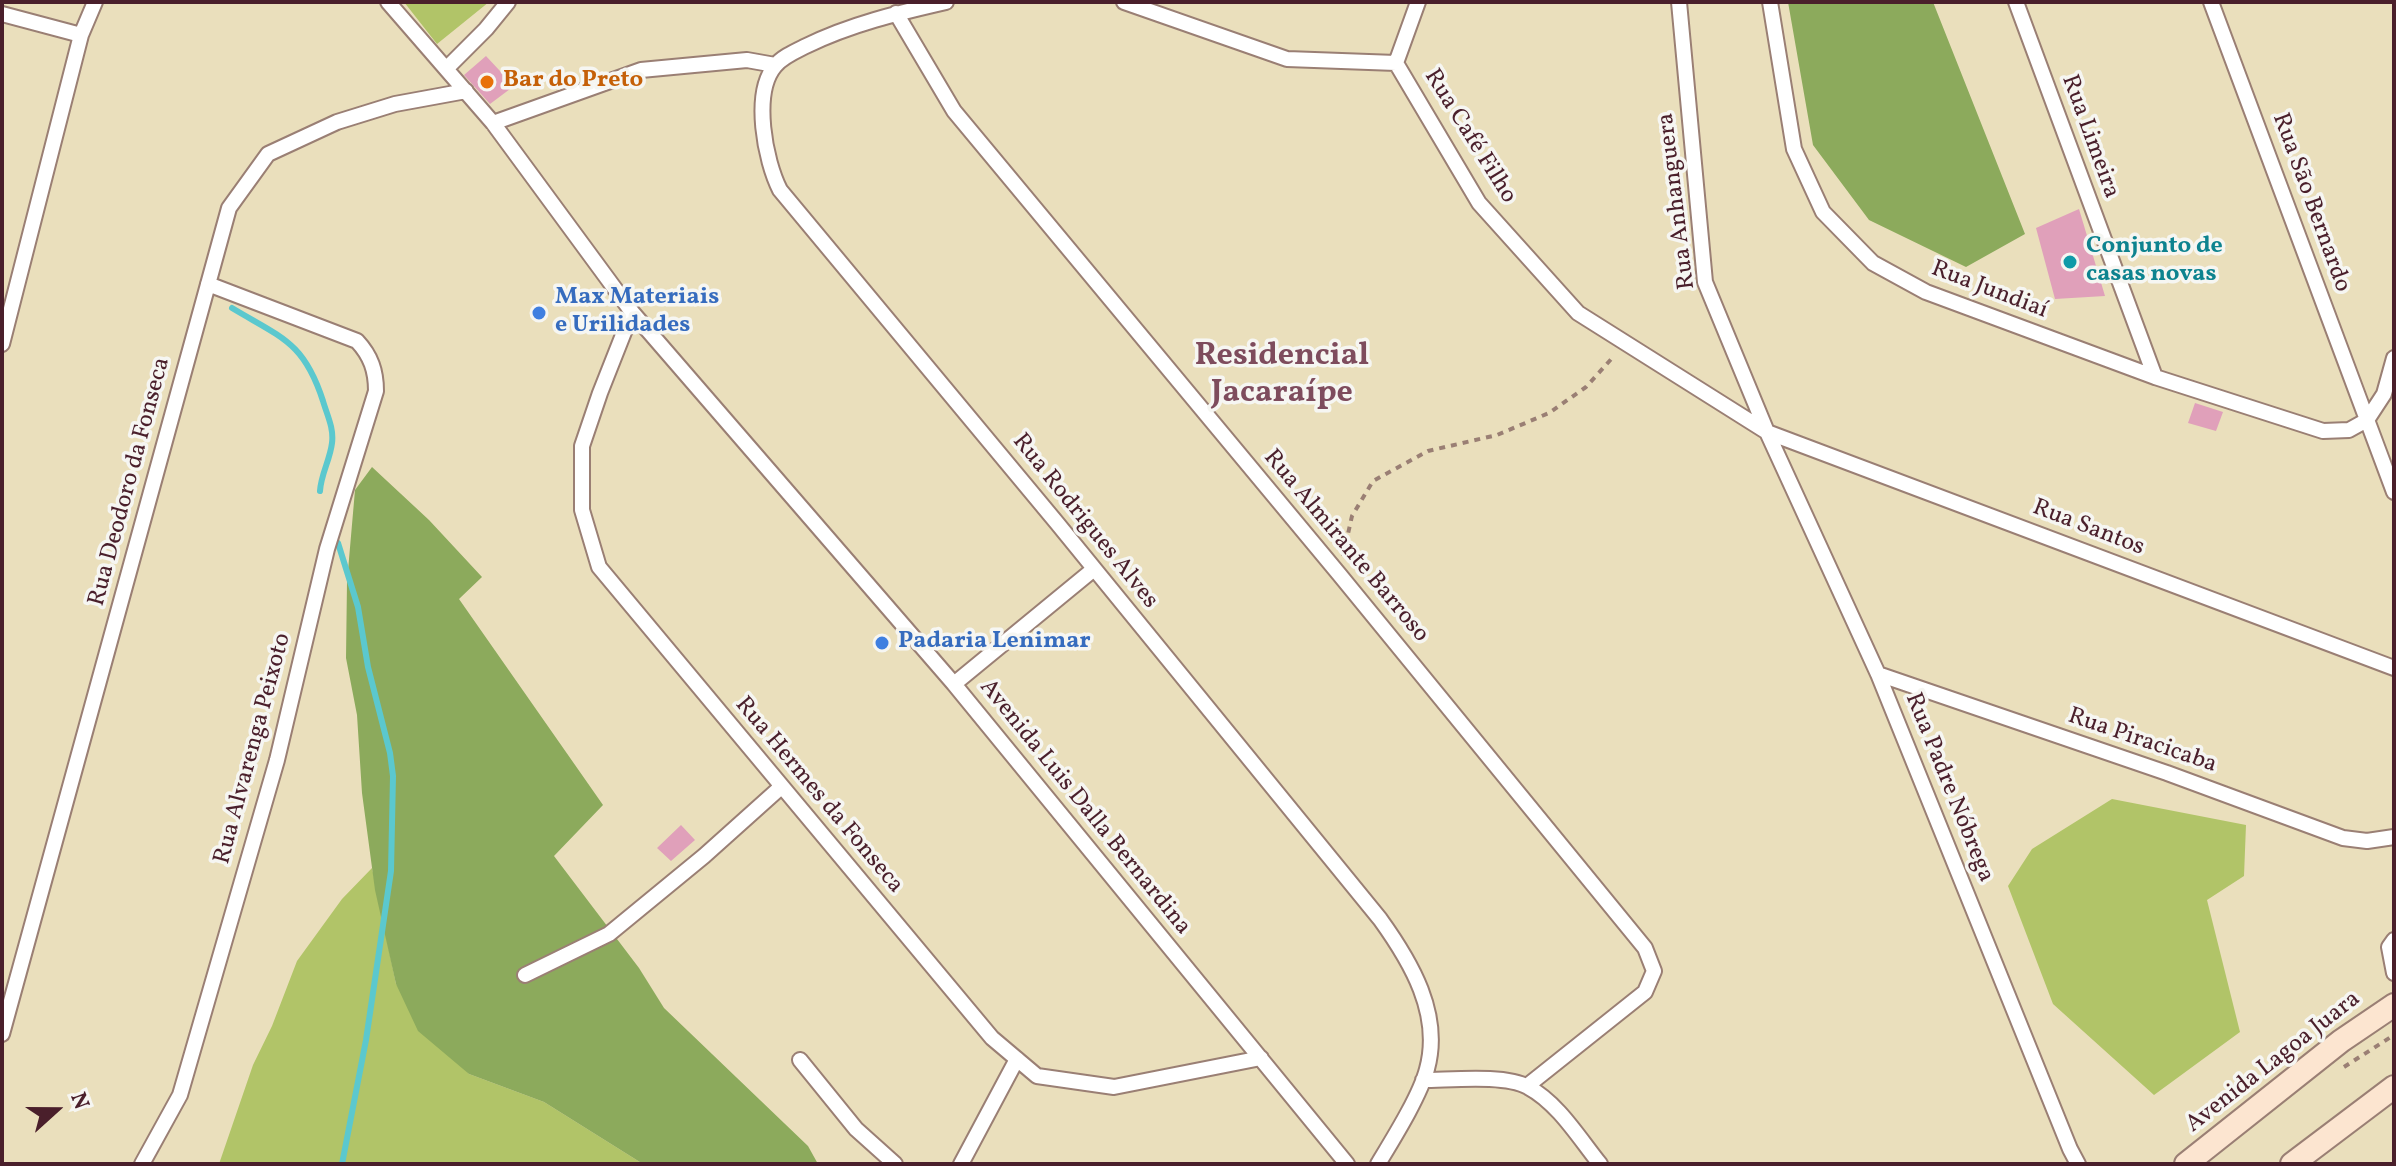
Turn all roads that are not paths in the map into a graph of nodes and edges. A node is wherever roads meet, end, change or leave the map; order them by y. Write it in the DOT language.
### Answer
graph roads {
  1 [pos="95,2"];
  2 [pos="388,2"];
  3 [pos="508,2"];
  4 [pos="946,2"];
  5 [pos="1124,2"];
  6 [pos="1418,2"];
  7 [pos="1679,2"];
  8 [pos="1770,2"];
  9 [pos="2016,2"];
  10 [pos="2211,2"];
  11 [pos="896,13"];
  12 [pos="2,14"];
  13 [pos="81,35"];
  14 [pos="1396,63"];
  15 [pos="775,65"];
  16 [pos="447,68"];
  17 [pos="466,91"];
  18 [pos="493,123"];
  19 [pos="208,284"];
  20 [pos="632,312"];
  21 [pos="2,344"];
  22 [pos="2394,358"];
  23 [pos="2155,377"];
  24 [pos="2367,420"];
  25 [pos="1767,432"];
  26 [pos="2394,492"];
  27 [pos="1094,569"];
  28 [pos="2394,668"];
  29 [pos="1878,674"];
  30 [pos="954,684"];
  31 [pos="781,787"];
  32 [pos="2394,837"];
  33 [pos="2394,940"];
  34 [pos="2394,973"];
  35 [pos="525,975"];
  36 [pos="2394,1005"];
  37 [pos="2,1034"];
  38 [pos="1261,1058"];
  39 [pos="1017,1059"];
  40 [pos="800,1060"];
  41 [pos="1423,1080"];
  42 [pos="1527,1086"];
  43 [pos="2394,1087"];
  44 [pos="142,1164"];
  45 [pos="895,1164"];
  46 [pos="961,1164"];
  47 [pos="1347,1164"];
  48 [pos="1378,1164"];
  49 [pos="1600,1164"];
  50 [pos="2078,1164"];
  51 [pos="2186,1164"];
  52 [pos="2292,1164"];
  1 -- 13 [label="street"];
  2 -- 16 [label="street, Avenida Luis Dalla Bernardina"];
  3 -- 16 [label="street"];
  4 -- 11 [label="street"];
  5 -- 14 [label="street, Rua Café Filho"];
  6 -- 14 [label="street"];
  7 -- 25 [label="street, Rua Anhanguera"];
  8 -- 23 [label="street, Rua Jundiaí"];
  9 -- 23 [label="street, Rua Limeira"];
  10 -- 24 [label="street, Rua São Bernardo"];
  11 -- 15 [label="street"];
  11 -- 42 [label="street, Rua Almirante Barroso"];
  12 -- 13 [label="street"];
  13 -- 21 [label="street"];
  14 -- 25 [label="street, Rua Café Filho"];
  15 -- 18 [label="street"];
  15 -- 27 [label="street, Rua Rodrigues Alves"];
  16 -- 17 [label="street, Avenida Luis Dalla Bernardina"];
  17 -- 18 [label="street, Avenida Luis Dalla Bernardina"];
  17 -- 19 [label="street, Rua Deodoro da Fonseca"];
  18 -- 20 [label="street, Avenida Luis Dalla Bernardina"];
  19 -- 37 [label="street, Rua Deodoro da Fonseca"];
  19 -- 44 [label="street, Rua Alvarenga Peixoto"];
  20 -- 30 [label="street, Avenida Luis Dalla Bernardina"];
  20 -- 31 [label="street, Rua Hermes da Fonseca"];
  22 -- 24 [label="street"];
  23 -- 24 [label="street, Rua Jundiaí"];
  24 -- 26 [label="street, Rua São Bernardo"];
  25 -- 28 [label="street, Rua Santos"];
  25 -- 29 [label="street, Rua Padre Nóbrega"];
  27 -- 30 [label="street"];
  27 -- 41 [label="street, Rua Rodrigues Alves"];
  29 -- 32 [label="street, Rua Piracicaba"];
  29 -- 50 [label="street, Rua Padre Nóbrega"];
  30 -- 38 [label="street, Avenida Luis Dalla Bernardina"];
  31 -- 35 [label="street"];
  31 -- 39 [label="street, Rua Hermes da Fonseca"];
  33 -- 34 [label="street"];
  36 -- 51 [label="main road, Avenida Lagoa Juara"];
  38 -- 39 [label="street, Rua Hermes da Fonseca"];
  38 -- 47 [label="street, Avenida Luis Dalla Bernardina"];
  39 -- 46 [label="street"];
  40 -- 45 [label="street"];
  41 -- 42 [label="street"];
  41 -- 48 [label="street, Rua Rodrigues Alves"];
  42 -- 49 [label="street"];
  43 -- 52 [label="main road"];
}
